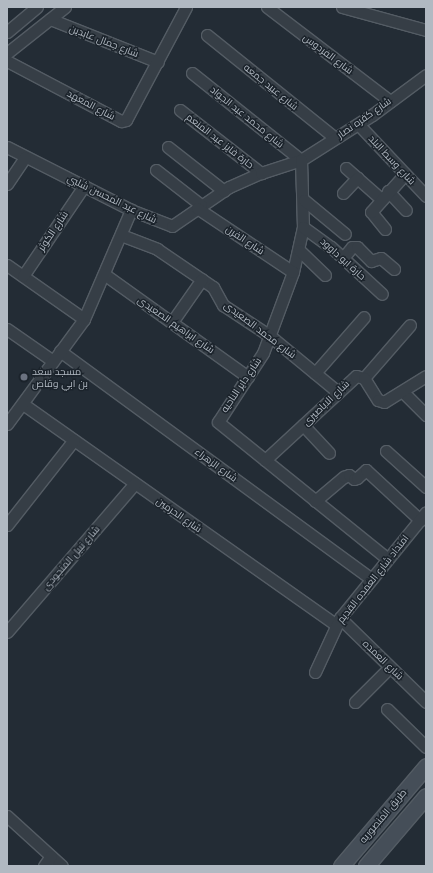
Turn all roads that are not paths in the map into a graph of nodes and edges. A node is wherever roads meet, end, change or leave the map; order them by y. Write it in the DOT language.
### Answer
graph roads {
  1 [pos="37,7"];
  2 [pos="65,7"];
  3 [pos="186,7"];
  4 [pos="267,7"];
  5 [pos="342,7"];
  6 [pos="50,19"];
  7 [pos="426,30"];
  8 [pos="7,31"];
  9 [pos="207,35"];
  10 [pos="7,53"];
  11 [pos="7,61"];
  12 [pos="158,62"];
  13 [pos="192,73"];
  14 [pos="426,74"];
  15 [pos="390,101"];
  16 [pos="180,110"];
  17 [pos="358,124"];
  18 [pos="335,138"];
  19 [pos="7,147"];
  20 [pos="168,147"];
  21 [pos="25,157"];
  22 [pos="301,160"];
  23 [pos="346,168"];
  24 [pos="156,170"];
  25 [pos="261,173"];
  26 [pos="405,174"];
  27 [pos="357,178"];
  28 [pos="7,184"];
  29 [pos="84,186"];
  30 [pos="224,191"];
  31 [pos="343,194"];
  32 [pos="384,195"];
  33 [pos="426,195"];
  34 [pos="304,200"];
  35 [pos="199,207"];
  36 [pos="131,210"];
  37 [pos="406,210"];
  38 [pos="302,227"];
  39 [pos="385,229"];
  40 [pos="346,234"];
  41 [pos="121,235"];
  42 [pos="299,250"];
  43 [pos="343,258"];
  44 [pos="7,266"];
  45 [pos="394,270"];
  46 [pos="293,272"];
  47 [pos="104,274"];
  48 [pos="325,275"];
  49 [pos="23,276"];
  50 [pos="202,279"];
  51 [pos="382,294"];
  52 [pos="364,317"];
  53 [pos="84,318"];
  54 [pos="172,322"];
  55 [pos="410,325"];
  56 [pos="7,329"];
  57 [pos="270,336"];
  58 [pos="60,351"];
  59 [pos="53,361"];
  60 [pos="315,373"];
  61 [pos="426,376"];
  62 [pos="248,377"];
  63 [pos="364,378"];
  64 [pos="338,392"];
  65 [pos="403,392"];
  66 [pos="22,404"];
  67 [pos="426,415"];
  68 [pos="7,424"];
  69 [pos="303,425"];
  70 [pos="74,440"];
  71 [pos="386,451"];
  72 [pos="329,453"];
  73 [pos="265,460"];
  74 [pos="135,484"];
  75 [pos="426,488"];
  76 [pos="315,501"];
  77 [pos="423,516"];
  78 [pos="7,525"];
  79 [pos="388,559"];
  80 [pos="372,579"];
  81 [pos="338,622"];
  82 [pos="7,632"];
  83 [pos="390,667"];
  84 [pos="315,672"];
  85 [pos="355,702"];
  86 [pos="426,702"];
  87 [pos="387,709"];
  88 [pos="426,747"];
  89 [pos="426,766"];
  90 [pos="426,796"];
  91 [pos="7,816"];
  92 [pos="51,856"];
  93 [pos="44,866"];
  94 [pos="62,866"];
  95 [pos="341,866"];
  96 [pos="366,866"];
  1 -- 8 [label="street"];
  2 -- 6 [label="street"];
  3 -- 12 [label="street, شارع المعهد"];
  4 -- 15 [label="street, شارع الفردوس"];
  5 -- 7 [label="street"];
  6 -- 10 [label="street"];
  6 -- 12 [label="street, شارع جمال عابدين"];
  9 -- 18 [label="street, شارع عبيد جمعه"];
  11 -- 12 [label="street, شارع المعهد"];
  13 -- 22 [label="street, شارع محمد عبد الجواد"];
  14 -- 15 [label="street, شارع كفره نصار"];
  15 -- 17 [label="street, شارع كفره نصار"];
  16 -- 25 [label="street, حارة فايز عبد المنعم"];
  17 -- 18 [label="street, شارع كفره نصار"];
  17 -- 26 [label="street, شارع وسط البلد"];
  18 -- 22 [label="street, شارع كفره نصار"];
  19 -- 21 [label="street, شارع عبد المحسن شلبي"];
  20 -- 30 [label="street"];
  21 -- 28 [label="street"];
  21 -- 29 [label="street, شارع عبد المحسن شلبي"];
  22 -- 25 [label="street, شارع عبد المحسن شلبي"];
  22 -- 34 [label="street, شارع داير الناحيه"];
  23 -- 27 [label="street"];
  24 -- 35 [label="street, شارع الفرن"];
  25 -- 30 [label="street, شارع عبد المحسن شلبي"];
  26 -- 32 [label="street"];
  26 -- 33 [label="street, شارع وسط البلد"];
  27 -- 31 [label="street"];
  27 -- 32 [label="street"];
  29 -- 36 [label="street, شارع عبد المحسن شلبي"];
  29 -- 49 [label="street, شارع الكوثر"];
  30 -- 35 [label="street, شارع عبد المحسن شلبي"];
  32 -- 37 [label="street"];
  32 -- 39 [label="street"];
  34 -- 38 [label="street, شارع داير الناحيه"];
  34 -- 40 [label="street"];
  35 -- 36 [label="street, شارع عبد المحسن شلبي"];
  35 -- 46 [label="street, شارع الفرن"];
  36 -- 41 [label="street"];
  38 -- 42 [label="street, شارع داير الناحيه"];
  38 -- 43 [label="street, حارة ابو داوود"];
  41 -- 47 [label="street"];
  41 -- 50 [label="street, شارع محمد الصعيدى"];
  42 -- 46 [label="street, شارع داير الناحيه"];
  42 -- 48 [label="street"];
  43 -- 45 [label="street"];
  43 -- 51 [label="street, حارة ابو داوود"];
  44 -- 49 [label="street"];
  46 -- 57 [label="street, شارع داير الناحيه"];
  47 -- 53 [label="street"];
  47 -- 54 [label="street, شارع ابراهيم الصعيدى"];
  49 -- 53 [label="street"];
  50 -- 54 [label="street"];
  50 -- 57 [label="street, شارع محمد الصعيدى"];
  52 -- 60 [label="street"];
  53 -- 58 [label="street"];
  54 -- 62 [label="street, شارع ابراهيم الصعيدى"];
  55 -- 63 [label="street"];
  56 -- 59 [label="street"];
  57 -- 60 [label="street, شارع محمد الصعيدى"];
  57 -- 62 [label="street, شارع داير الناحيه"];
  58 -- 59 [label="street"];
  58 -- 80 [label="street, شارع الزهراء"];
  59 -- 66 [label="street"];
  60 -- 64 [label="street, شارع محمد الصعيدى"];
  61 -- 65 [label="street, شارع الاباصيرى"];
  62 -- 73 [label="street, شارع داير الناحيه"];
  63 -- 64 [label="street, شارع الاباصيرى"];
  63 -- 65 [label="street, شارع الاباصيرى"];
  64 -- 69 [label="street, شارع الاباصيرى"];
  65 -- 67 [label="street"];
  66 -- 68 [label="street"];
  66 -- 70 [label="street, شارع الحرمين"];
  69 -- 72 [label="street"];
  69 -- 73 [label="street, شارع الاباصيرى"];
  70 -- 74 [label="street, شارع الحرمين"];
  70 -- 78 [label="street"];
  71 -- 75 [label="street"];
  73 -- 76 [label="street, شارع داير الناحيه"];
  74 -- 81 [label="street, شارع الحرمين"];
  74 -- 82 [label="street, شارع نبيل المنجودى"];
  76 -- 77 [label="street"];
  76 -- 79 [label="street, شارع داير الناحيه"];
  77 -- 79 [label="street, امتداد شارع العمده القديم"];
  79 -- 80 [label="street, امتداد شارع العمده القديم"];
  80 -- 81 [label="street, امتداد شارع العمده القديم"];
  81 -- 83 [label="street, شارع العمده"];
  81 -- 84 [label="street, امتداد شارع العمده القديم"];
  83 -- 85 [label="street"];
  83 -- 86 [label="street, شارع العمده"];
  87 -- 88 [label="street"];
  89 -- 95 [label="main road, طريق المنصوريه"];
  90 -- 96 [label="main road, طريق المنصوريه"];
  91 -- 92 [label="street"];
  92 -- 93 [label="street"];
  92 -- 94 [label="street"];
}
